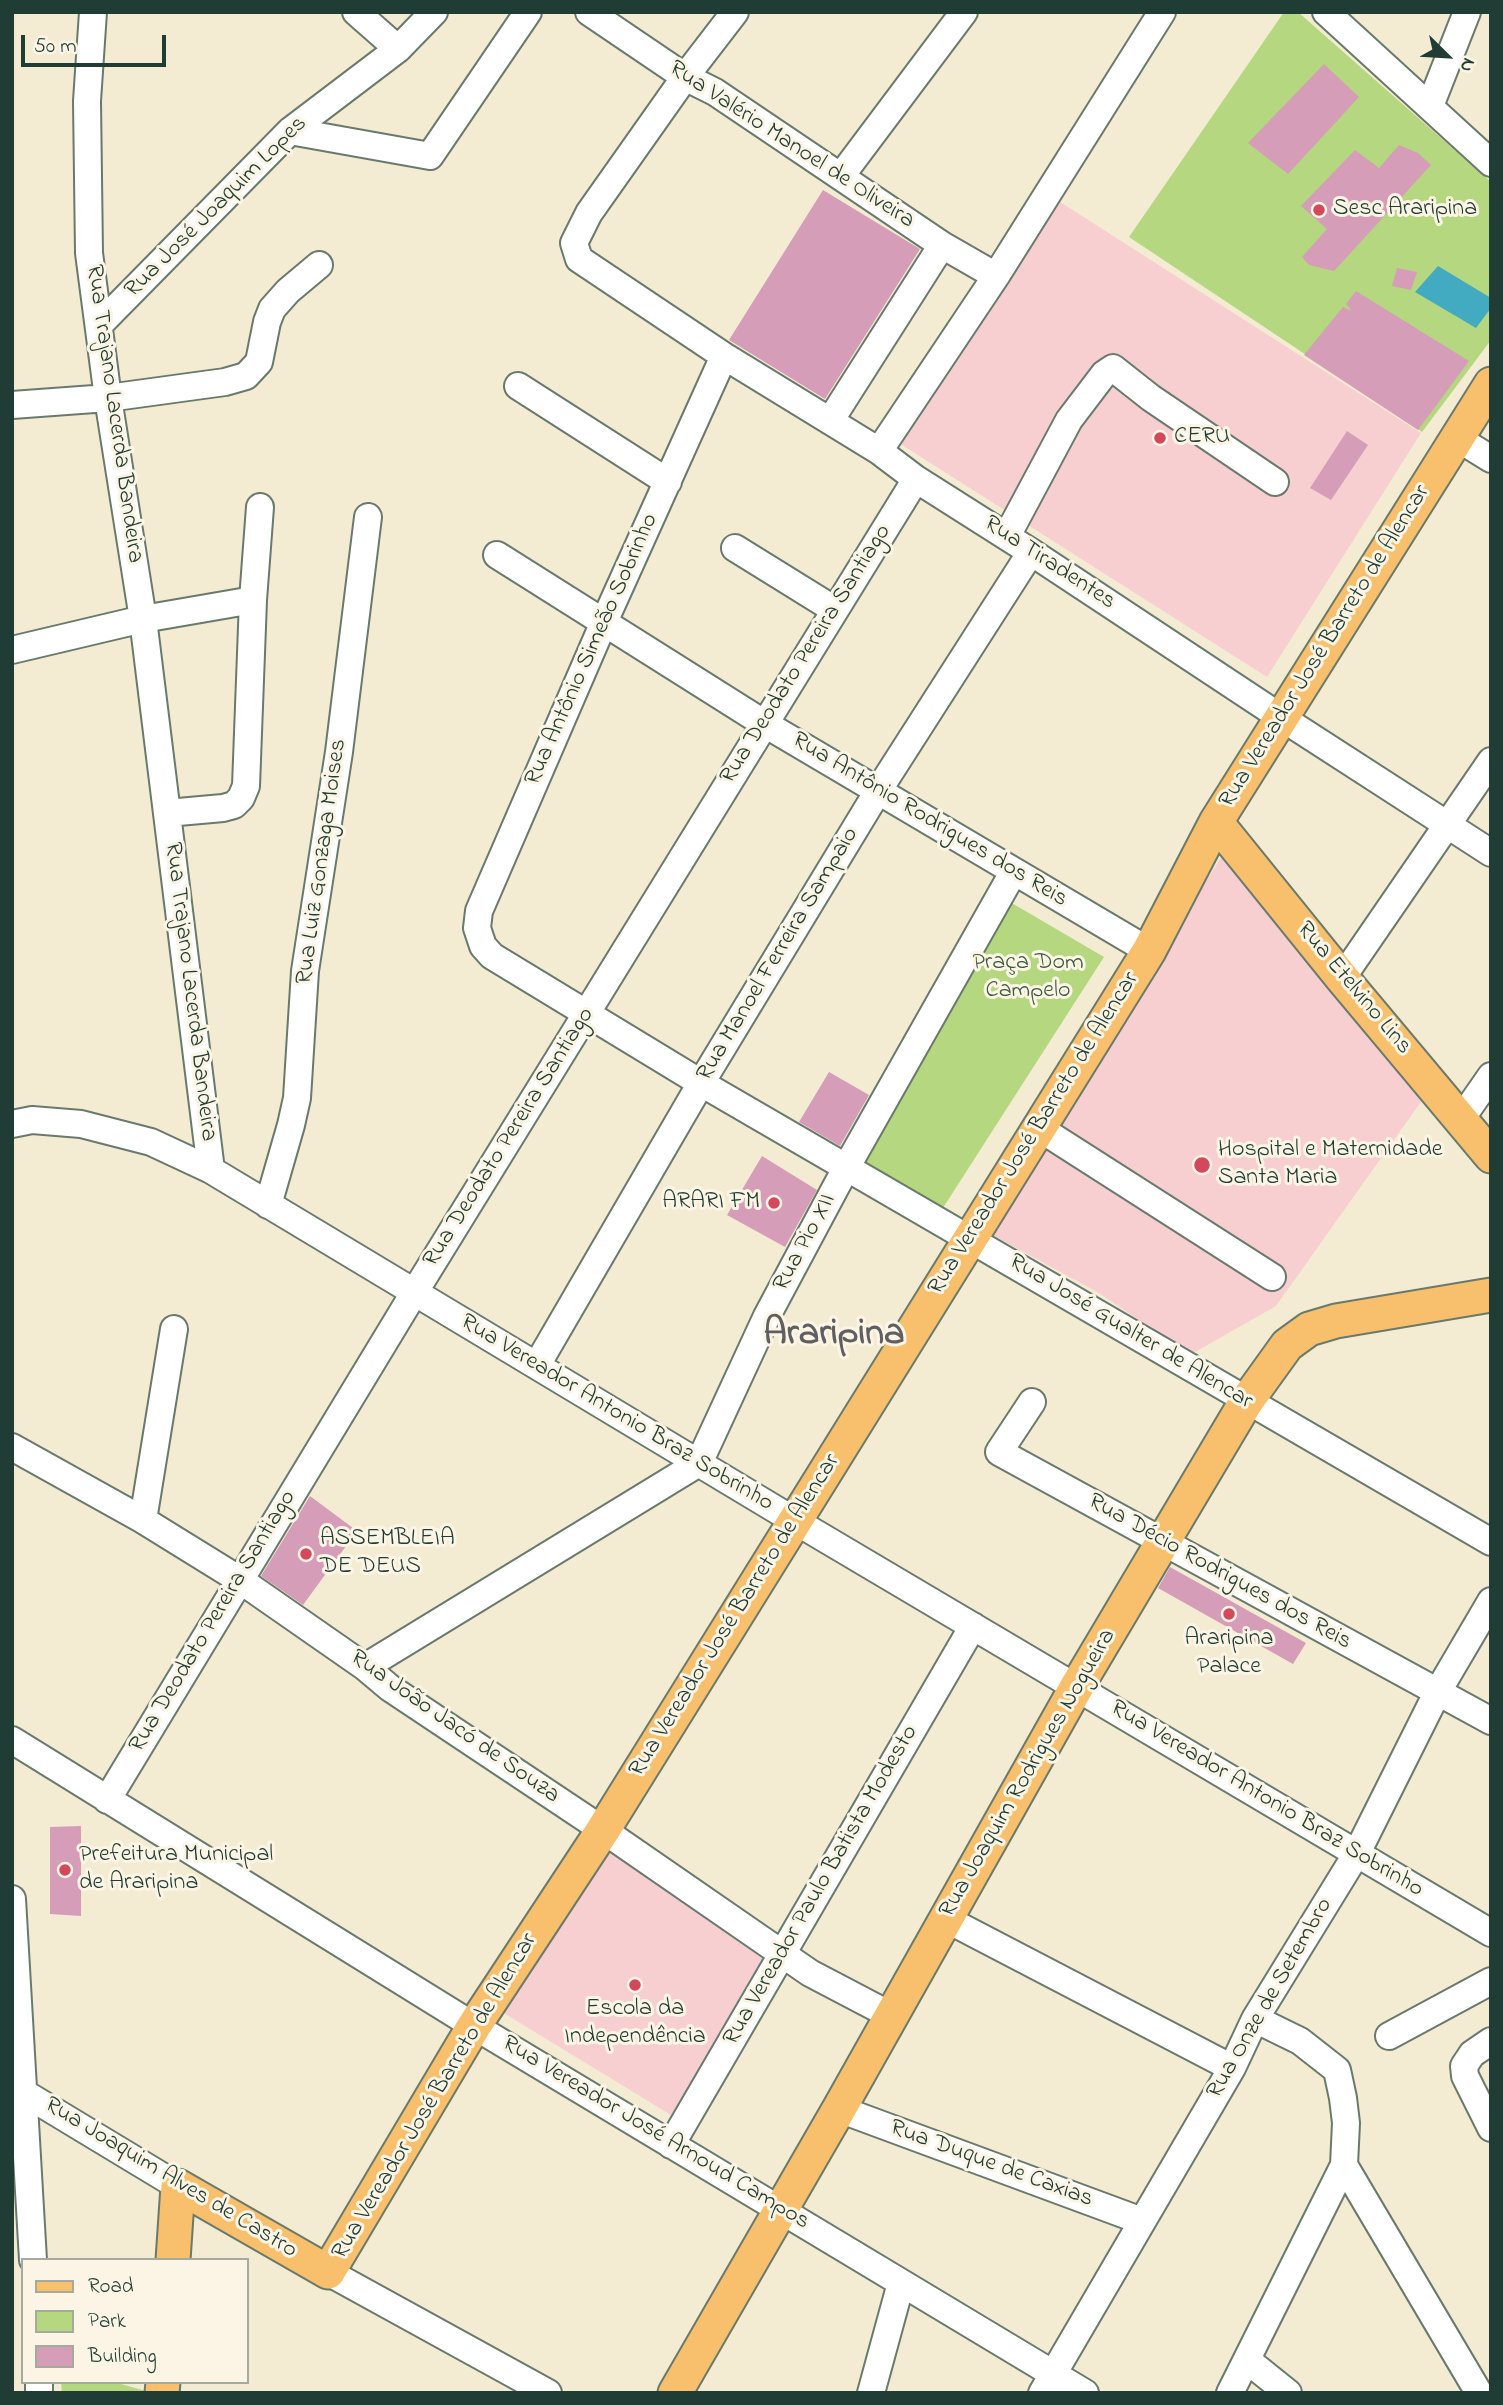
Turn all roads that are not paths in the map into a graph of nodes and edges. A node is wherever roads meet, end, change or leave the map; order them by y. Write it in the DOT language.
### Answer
graph roads {
  1 [pos="93,12"];
  2 [pos="356,12"];
  3 [pos="434,12"];
  4 [pos="528,12"];
  5 [pos="589,12"];
  6 [pos="735,12"];
  7 [pos="964,12"];
  8 [pos="1161,12"];
  9 [pos="1326,12"];
  10 [pos="1467,12"];
  11 [pos="398,49"];
  12 [pos="685,77"];
  13 [pos="1430,106"];
  14 [pos="290,131"];
  15 [pos="1491,163"];
  16 [pos="841,176"];
  17 [pos="943,245"];
  18 [pos="319,265"];
  19 [pos="996,276"];
  20 [pos="99,325"];
  21 [pos="724,356"];
  22 [pos="1491,384"];
  23 [pos="518,386"];
  24 [pos="108,398"];
  25 [pos="12,405"];
  26 [pos="830,421"];
  27 [pos="1457,438"];
  28 [pos="878,451"];
  29 [pos="1491,459"];
  30 [pos="916,478"];
  31 [pos="668,482"];
  32 [pos="1275,482"];
  33 [pos="260,507"];
  34 [pos="368,517"];
  35 [pos="1006,536"];
  36 [pos="735,548"];
  37 [pos="1031,552"];
  38 [pos="497,555"];
  39 [pos="253,600"];
  40 [pos="835,610"];
  41 [pos="143,619"];
  42 [pos="604,622"];
  43 [pos="12,650"];
  44 [pos="1282,718"];
  45 [pos="765,724"];
  46 [pos="1491,761"];
  47 [pos="878,791"];
  48 [pos="167,813"];
  49 [pos="1216,822"];
  50 [pos="1447,825"];
  51 [pos="1491,853"];
  52 [pos="1014,872"];
  53 [pos="483,946"];
  54 [pos="1149,951"];
  55 [pos="1342,978"];
  56 [pos="587,1014"];
  57 [pos="1491,1076"];
  58 [pos="701,1083"];
  59 [pos="1461,1119"];
  60 [pos="12,1124"];
  61 [pos="1039,1128"];
  62 [pos="1491,1156"];
  63 [pos="846,1168"];
  64 [pos="211,1170"];
  65 [pos="268,1205"];
  66 [pos="970,1239"];
  67 [pos="1272,1277"];
  68 [pos="414,1293"];
  69 [pos="1491,1295"];
  70 [pos="174,1329"];
  71 [pos="537,1365"];
  72 [pos="1032,1402"];
  73 [pos="1246,1402"];
  74 [pos="12,1447"];
  75 [pos="699,1463"];
  76 [pos="143,1520"];
  77 [pos="795,1521"];
  78 [pos="1163,1542"];
  79 [pos="1491,1542"];
  80 [pos="240,1580"];
  81 [pos="1491,1601"];
  82 [pos="973,1626"];
  83 [pos="365,1667"];
  84 [pos="1076,1688"];
  85 [pos="1437,1693"];
  86 [pos="1491,1721"];
  87 [pos="12,1740"];
  88 [pos="107,1800"];
  89 [pos="603,1830"];
  90 [pos="1357,1853"];
  91 [pos="12,1899"];
  92 [pos="946,1919"];
  93 [pos="1491,1933"];
  94 [pos="783,1954"];
  95 [pos="1491,1981"];
  96 [pos="892,2015"];
  97 [pos="1255,2019"];
  98 [pos="474,2026"];
  99 [pos="1389,2036"];
  100 [pos="1491,2041"];
  101 [pos="1232,2068"];
  102 [pos="18,2092"];
  103 [pos="839,2109"];
  104 [pos="1491,2127"];
  105 [pos="671,2145"];
  106 [pos="1344,2165"];
  107 [pos="178,2186"];
  108 [pos="780,2210"];
  109 [pos="1142,2221"];
  110 [pos="33,2258"];
  111 [pos="173,2258"];
  112 [pos="328,2272"];
  113 [pos="901,2283"];
  114 [pos="1247,2360"];
  115 [pos="1048,2383"];
  116 [pos="548,2393"];
  117 [pos="675,2393"];
  118 [pos="871,2393"];
  119 [pos="1085,2393"];
  120 [pos="1230,2393"];
  121 [pos="1288,2393"];
  122 [pos="1479,2393"];
  1 -- 20 [label="street, Rua Trajano Lacerda Bandeira"];
  2 -- 11 [label="street"];
  3 -- 11 [label="street, Rua José Joaquim Lopes"];
  4 -- 14 [label="street"];
  5 -- 12 [label="street, Rua Valério Manoel de Oliveira"];
  6 -- 12 [label="street"];
  7 -- 16 [label="street"];
  8 -- 19 [label="street"];
  9 -- 13 [label="street"];
  10 -- 13 [label="street"];
  11 -- 14 [label="street, Rua José Joaquim Lopes"];
  12 -- 16 [label="street, Rua Valério Manoel de Oliveira"];
  12 -- 21 [label="street, Rua Tiradentes"];
  13 -- 15 [label="street"];
  14 -- 20 [label="street, Rua José Joaquim Lopes"];
  16 -- 17 [label="street, Rua Valério Manoel de Oliveira"];
  17 -- 19 [label="street, Rua Valério Manoel de Oliveira"];
  17 -- 26 [label="street"];
  18 -- 24 [label="street"];
  19 -- 28 [label="street"];
  20 -- 24 [label="street, Rua Trajano Lacerda Bandeira"];
  21 -- 26 [label="street, Rua Tiradentes"];
  21 -- 31 [label="street, Rua Antônio Simeão Sobrinho"];
  22 -- 27 [label="main road, Rua Vereador José Barreto de Alencar"];
  23 -- 31 [label="street"];
  24 -- 25 [label="street"];
  24 -- 41 [label="street, Rua Trajano Lacerda Bandeira"];
  26 -- 28 [label="street, Rua Tiradentes"];
  27 -- 29 [label="street"];
  27 -- 44 [label="main road, Rua Vereador José Barreto de Alencar"];
  28 -- 30 [label="street, Rua Tiradentes"];
  30 -- 35 [label="street, Rua Tiradentes"];
  30 -- 40 [label="street, Rua Deodato Pereira Santiago"];
  31 -- 42 [label="street, Rua Antônio Simeão Sobrinho"];
  32 -- 35 [label="street"];
  33 -- 39 [label="street, Rua Trajano Lacerda Bandeira"];
  34 -- 65 [label="street, Rua Luiz Gonzaga Moises"];
  35 -- 37 [label="street, Rua Tiradentes"];
  36 -- 40 [label="street"];
  37 -- 44 [label="street, Rua Tiradentes"];
  37 -- 47 [label="street, Rua Manoel Ferreira Sampaio"];
  38 -- 42 [label="street, Rua Antônio Rodrigues dos Reis"];
  39 -- 41 [label="street"];
  39 -- 48 [label="street, Rua Trajano Lacerda Bandeira"];
  40 -- 45 [label="street, Rua Deodato Pereira Santiago"];
  41 -- 43 [label="street"];
  41 -- 48 [label="street, Rua Trajano Lacerda Bandeira"];
  42 -- 45 [label="street, Rua Antônio Rodrigues dos Reis"];
  42 -- 53 [label="street, Rua Antônio Simeão Sobrinho"];
  44 -- 49 [label="main road, Rua Vereador José Barreto de Alencar"];
  44 -- 50 [label="street, Rua Tiradentes"];
  45 -- 47 [label="street, Rua Antônio Rodrigues dos Reis"];
  45 -- 56 [label="street, Rua Deodato Pereira Santiago"];
  46 -- 50 [label="street"];
  47 -- 52 [label="street, Rua Antônio Rodrigues dos Reis"];
  47 -- 58 [label="street, Rua Manoel Ferreira Sampaio"];
  48 -- 64 [label="street, Rua Trajano Lacerda Bandeira"];
  49 -- 54 [label="main road, Rua Vereador José Barreto de Alencar"];
  49 -- 55 [label="main road, Rua Etelvino Lins"];
  50 -- 51 [label="street, Rua Tiradentes"];
  50 -- 55 [label="street"];
  52 -- 54 [label="street, Rua Antônio Rodrigues dos Reis"];
  52 -- 63 [label="street, Rua Pio XII"];
  53 -- 56 [label="street, Rua José Gualter de Alencar"];
  54 -- 61 [label="main road, Rua Vereador José Barreto de Alencar"];
  55 -- 59 [label="main road, Rua Etelvino Lins"];
  56 -- 58 [label="street, Rua José Gualter de Alencar"];
  56 -- 68 [label="street, Rua Deodato Pereira Santiago"];
  57 -- 59 [label="street"];
  58 -- 63 [label="street, Rua José Gualter de Alencar"];
  58 -- 71 [label="street, Rua Manoel Ferreira Sampaio"];
  59 -- 62 [label="main road, Rua Etelvino Lins"];
  60 -- 64 [label="street, Rua Vereador Antonio Braz Sobrinho"];
  61 -- 66 [label="main road, Rua Vereador José Barreto de Alencar"];
  61 -- 67 [label="street"];
  63 -- 66 [label="street, Rua José Gualter de Alencar"];
  63 -- 75 [label="street, Rua Pio XII"];
  64 -- 65 [label="street, Rua Vereador Antonio Braz Sobrinho"];
  65 -- 68 [label="street, Rua Vereador Antonio Braz Sobrinho"];
  66 -- 73 [label="street, Rua José Gualter de Alencar"];
  66 -- 77 [label="main road, Rua Vereador José Barreto de Alencar"];
  68 -- 71 [label="street, Rua Vereador Antonio Braz Sobrinho"];
  68 -- 80 [label="street, Rua Deodato Pereira Santiago"];
  69 -- 73 [label="main road, Rua Joaquim Rodrigues Nogueira"];
  70 -- 76 [label="street"];
  71 -- 75 [label="street, Rua Vereador Antonio Braz Sobrinho"];
  72 -- 78 [label="street, Rua Décio Rodrigues dos Reis"];
  73 -- 78 [label="main road, Rua Joaquim Rodrigues Nogueira"];
  73 -- 79 [label="street, Rua José Gualter de Alencar"];
  74 -- 76 [label="street, Rua João Jacó de Souza"];
  75 -- 77 [label="street, Rua Vereador Antonio Braz Sobrinho"];
  75 -- 83 [label="street"];
  76 -- 80 [label="street, Rua João Jacó de Souza"];
  77 -- 82 [label="street, Rua Vereador Antonio Braz Sobrinho"];
  77 -- 89 [label="main road, Rua Vereador José Barreto de Alencar"];
  78 -- 84 [label="main road, Rua Joaquim Rodrigues Nogueira"];
  78 -- 85 [label="street, Rua Décio Rodrigues dos Reis"];
  80 -- 83 [label="street, Rua João Jacó de Souza"];
  80 -- 88 [label="street, Rua Deodato Pereira Santiago"];
  81 -- 85 [label="street, Rua Onze de Setembro"];
  82 -- 84 [label="street, Rua Vereador Antonio Braz Sobrinho"];
  82 -- 94 [label="street, Rua Vereador Paulo Batista Modesto"];
  83 -- 89 [label="street, Rua João Jacó de Souza"];
  84 -- 90 [label="street, Rua Vereador Antonio Braz Sobrinho"];
  84 -- 92 [label="main road, Rua Joaquim Rodrigues Nogueira"];
  85 -- 86 [label="street, Rua Décio Rodrigues dos Reis"];
  85 -- 90 [label="street, Rua Onze de Setembro"];
  87 -- 88 [label="street, Rua Vereador José Arnoud Campos"];
  88 -- 98 [label="street, Rua Vereador José Arnoud Campos"];
  89 -- 94 [label="street, Rua João Jacó de Souza"];
  89 -- 98 [label="main road, Rua Vereador José Barreto de Alencar"];
  90 -- 93 [label="street, Rua Vereador Antonio Braz Sobrinho"];
  90 -- 97 [label="street, Rua Onze de Setembro"];
  91 -- 102 [label="street"];
  92 -- 96 [label="main road, Rua Joaquim Rodrigues Nogueira"];
  92 -- 101 [label="street"];
  94 -- 96 [label="street, Rua João Jacó de Souza"];
  94 -- 105 [label="street, Rua Vereador Paulo Batista Modesto"];
  95 -- 99 [label="street"];
  96 -- 103 [label="main road, Rua Joaquim Rodrigues Nogueira"];
  97 -- 101 [label="street, Rua Onze de Setembro"];
  97 -- 106 [label="street"];
  98 -- 105 [label="street, Rua Vereador José Arnoud Campos"];
  98 -- 112 [label="main road, Rua Vereador José Barreto de Alencar"];
  100 -- 104 [label="street"];
  101 -- 109 [label="street, Rua Onze de Setembro"];
  102 -- 107 [label="street, Rua Joaquim Alves de Castro"];
  102 -- 110 [label="street"];
  103 -- 108 [label="main road, Rua Joaquim Rodrigues Nogueira"];
  103 -- 109 [label="street, Rua Duque de Caxias"];
  105 -- 108 [label="street, Rua Vereador José Arnoud Campos"];
  106 -- 114 [label="street"];
  106 -- 122 [label="street"];
  107 -- 111 [label="main road"];
  107 -- 112 [label="main road, Rua Joaquim Alves de Castro"];
  108 -- 113 [label="street, Rua Vereador José Arnoud Campos"];
  108 -- 117 [label="main road, Rua Joaquim Rodrigues Nogueira"];
  109 -- 115 [label="street, Rua Onze de Setembro"];
  112 -- 116 [label="street, Rua Joaquim Alves de Castro"];
  113 -- 115 [label="street, Rua Vereador José Arnoud Campos"];
  113 -- 118 [label="street"];
  114 -- 120 [label="street"];
  114 -- 121 [label="street"];
  115 -- 119 [label="street, Rua Vereador José Arnoud Campos"];
}
